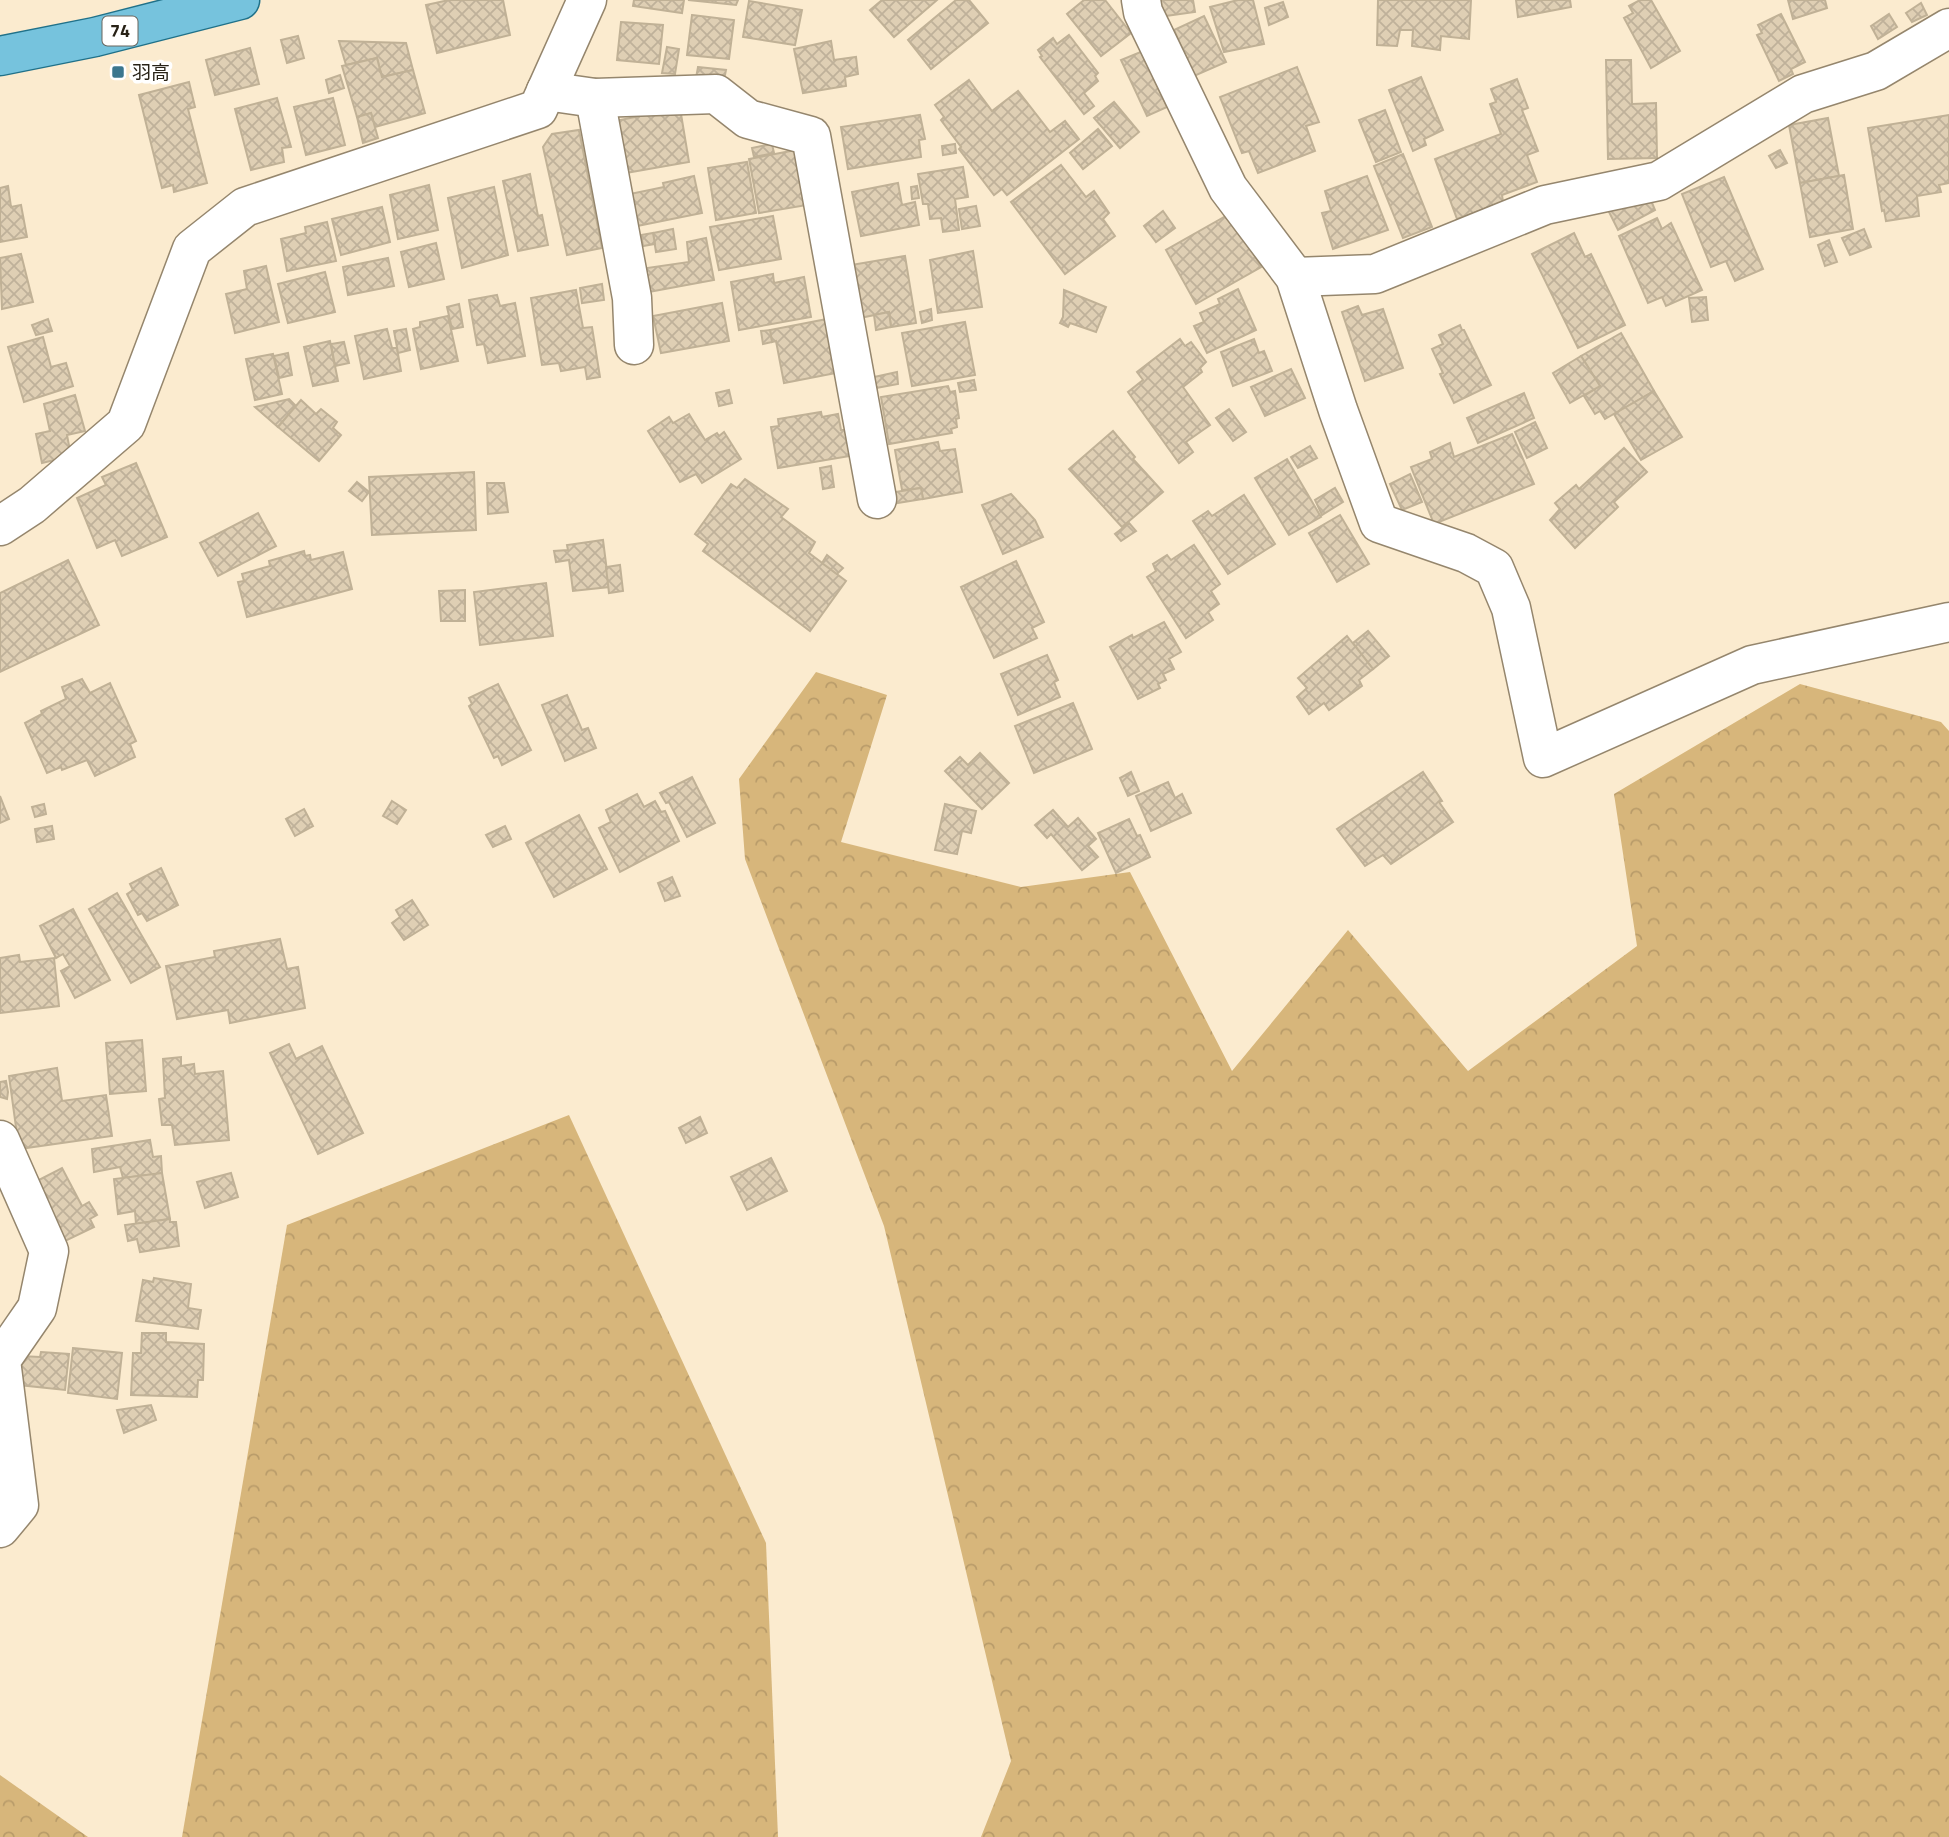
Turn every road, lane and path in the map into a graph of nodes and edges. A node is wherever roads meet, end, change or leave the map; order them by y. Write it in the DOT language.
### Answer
graph roads {
  1 [pos="240,0"];
  2 [pos="587,0"];
  3 [pos="1141,0"];
  4 [pos="1949,28"];
  5 [pos="0,56"];
  6 [pos="546,90"];
  7 [pos="595,97"];
  8 [pos="1295,277"];
  9 [pos="634,345"];
  10 [pos="877,499"];
  11 [pos="0,526"];
  12 [pos="1949,622"];
  13 [pos="0,1140"];
  14 [pos="0,1528"];
  1 -- 5 [label="main road, 74"];
  2 -- 6 [label="street"];
  3 -- 8 [label="street"];
  4 -- 8 [label="street"];
  6 -- 7 [label="street"];
  6 -- 11 [label="street"];
  7 -- 9 [label="street"];
  7 -- 10 [label="street"];
  8 -- 12 [label="street"];
  13 -- 14 [label="street"];
}
